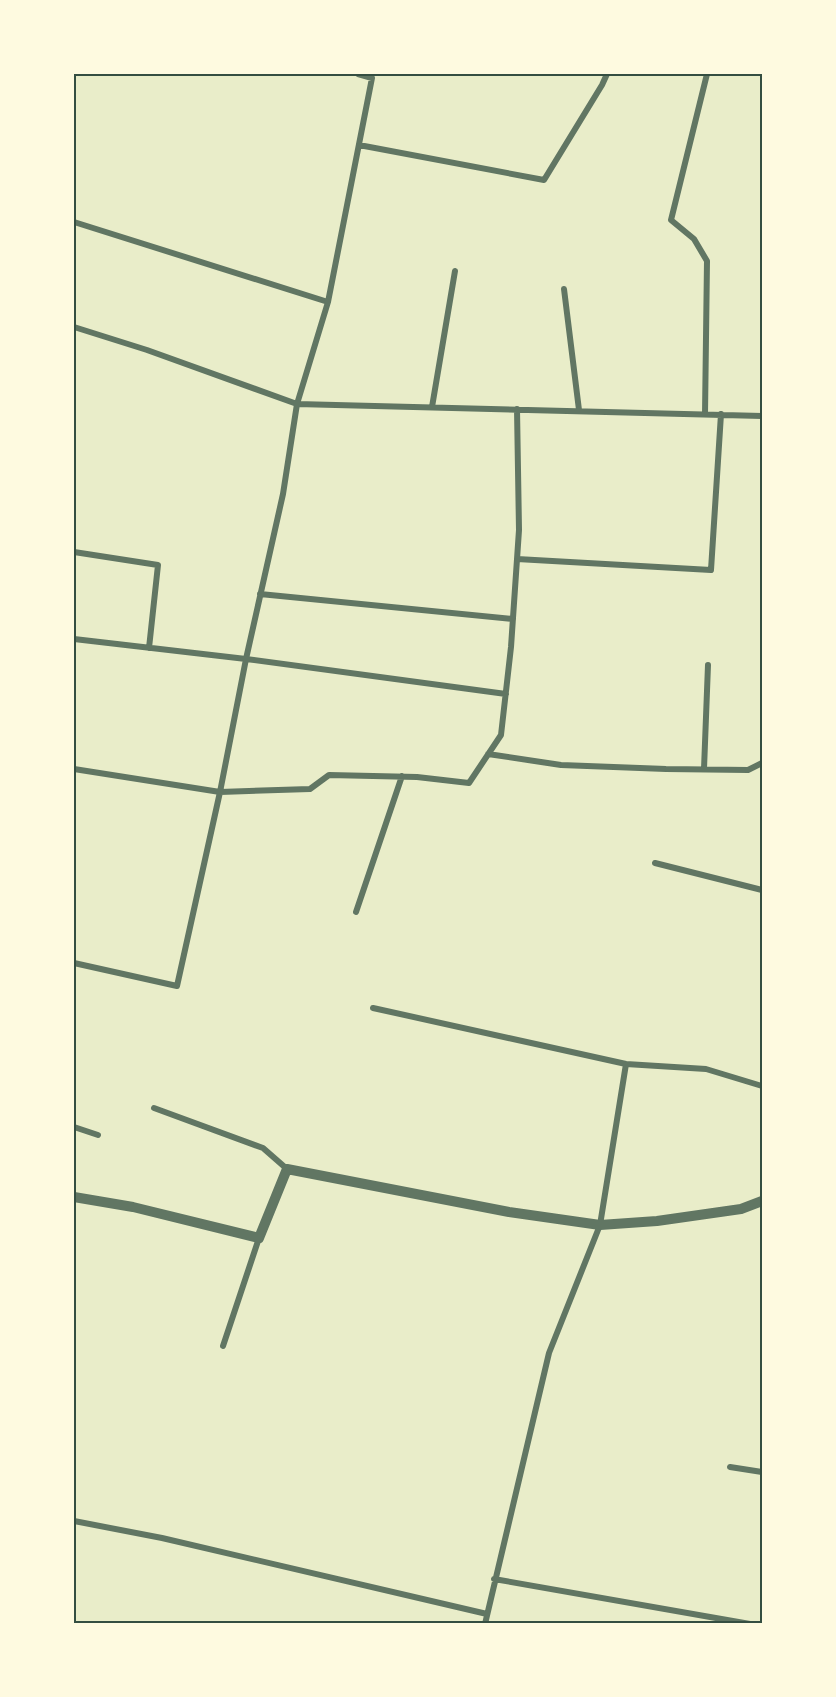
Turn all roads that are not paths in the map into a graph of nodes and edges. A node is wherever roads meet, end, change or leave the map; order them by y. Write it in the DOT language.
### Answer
graph roads {
  1 [pos="358,74"];
  2 [pos="607,74"];
  3 [pos="707,74"];
  4 [pos="359,145"];
  5 [pos="74,222"];
  6 [pos="455,271"];
  7 [pos="564,289"];
  8 [pos="328,302"];
  9 [pos="74,327"];
  10 [pos="297,404"];
  11 [pos="432,407"];
  12 [pos="518,409"];
  13 [pos="579,410"];
  14 [pos="705,414"];
  15 [pos="721,414"];
  16 [pos="762,416"];
  17 [pos="74,552"];
  18 [pos="518,559"];
  19 [pos="260,594"];
  20 [pos="513,619"];
  21 [pos="74,639"];
  22 [pos="149,648"];
  23 [pos="246,659"];
  24 [pos="708,665"];
  25 [pos="506,694"];
  26 [pos="488,754"];
  27 [pos="762,763"];
  28 [pos="74,769"];
  29 [pos="704,769"];
  30 [pos="402,777"];
  31 [pos="219,792"];
  32 [pos="655,863"];
  33 [pos="762,890"];
  34 [pos="356,912"];
  35 [pos="74,963"];
  36 [pos="373,1008"];
  37 [pos="626,1064"];
  38 [pos="762,1086"];
  39 [pos="154,1108"];
  40 [pos="74,1127"];
  41 [pos="98,1135"];
  42 [pos="287,1169"];
  43 [pos="74,1197"];
  44 [pos="762,1201"];
  45 [pos="600,1225"];
  46 [pos="259,1238"];
  47 [pos="223,1346"];
  48 [pos="730,1467"];
  49 [pos="762,1472"];
  50 [pos="74,1521"];
  51 [pos="495,1579"];
  52 [pos="487,1614"];
  53 [pos="485,1623"];
  54 [pos="750,1623"];
  1 -- 4 [label="street"];
  2 -- 4 [label="street"];
  3 -- 14 [label="street"];
  4 -- 8 [label="street"];
  5 -- 8 [label="street"];
  6 -- 11 [label="street"];
  7 -- 13 [label="street"];
  8 -- 10 [label="street"];
  9 -- 10 [label="street"];
  10 -- 11 [label="street"];
  10 -- 19 [label="street"];
  11 -- 12 [label="street"];
  12 -- 13 [label="street"];
  12 -- 18 [label="street"];
  13 -- 14 [label="street"];
  14 -- 15 [label="street"];
  15 -- 16 [label="street"];
  15 -- 18 [label="street"];
  17 -- 22 [label="street"];
  18 -- 20 [label="street"];
  19 -- 20 [label="street"];
  19 -- 23 [label="street"];
  20 -- 25 [label="street"];
  21 -- 22 [label="street"];
  22 -- 23 [label="street"];
  23 -- 25 [label="street"];
  23 -- 31 [label="street"];
  24 -- 29 [label="street"];
  25 -- 26 [label="street"];
  26 -- 29 [label="street"];
  26 -- 30 [label="street"];
  27 -- 29 [label="street"];
  28 -- 31 [label="street"];
  30 -- 31 [label="street"];
  30 -- 34 [label="street"];
  31 -- 35 [label="street"];
  32 -- 33 [label="street"];
  36 -- 37 [label="street"];
  37 -- 38 [label="street"];
  37 -- 45 [label="street"];
  39 -- 42 [label="street"];
  40 -- 41 [label="street"];
  42 -- 45 [label="street"];
  42 -- 46 [label="street"];
  43 -- 46 [label="street"];
  44 -- 45 [label="street"];
  45 -- 51 [label="street"];
  46 -- 47 [label="street"];
  48 -- 49 [label="street"];
  50 -- 52 [label="street"];
  51 -- 52 [label="street"];
  51 -- 54 [label="street"];
  52 -- 53 [label="street"];
}
